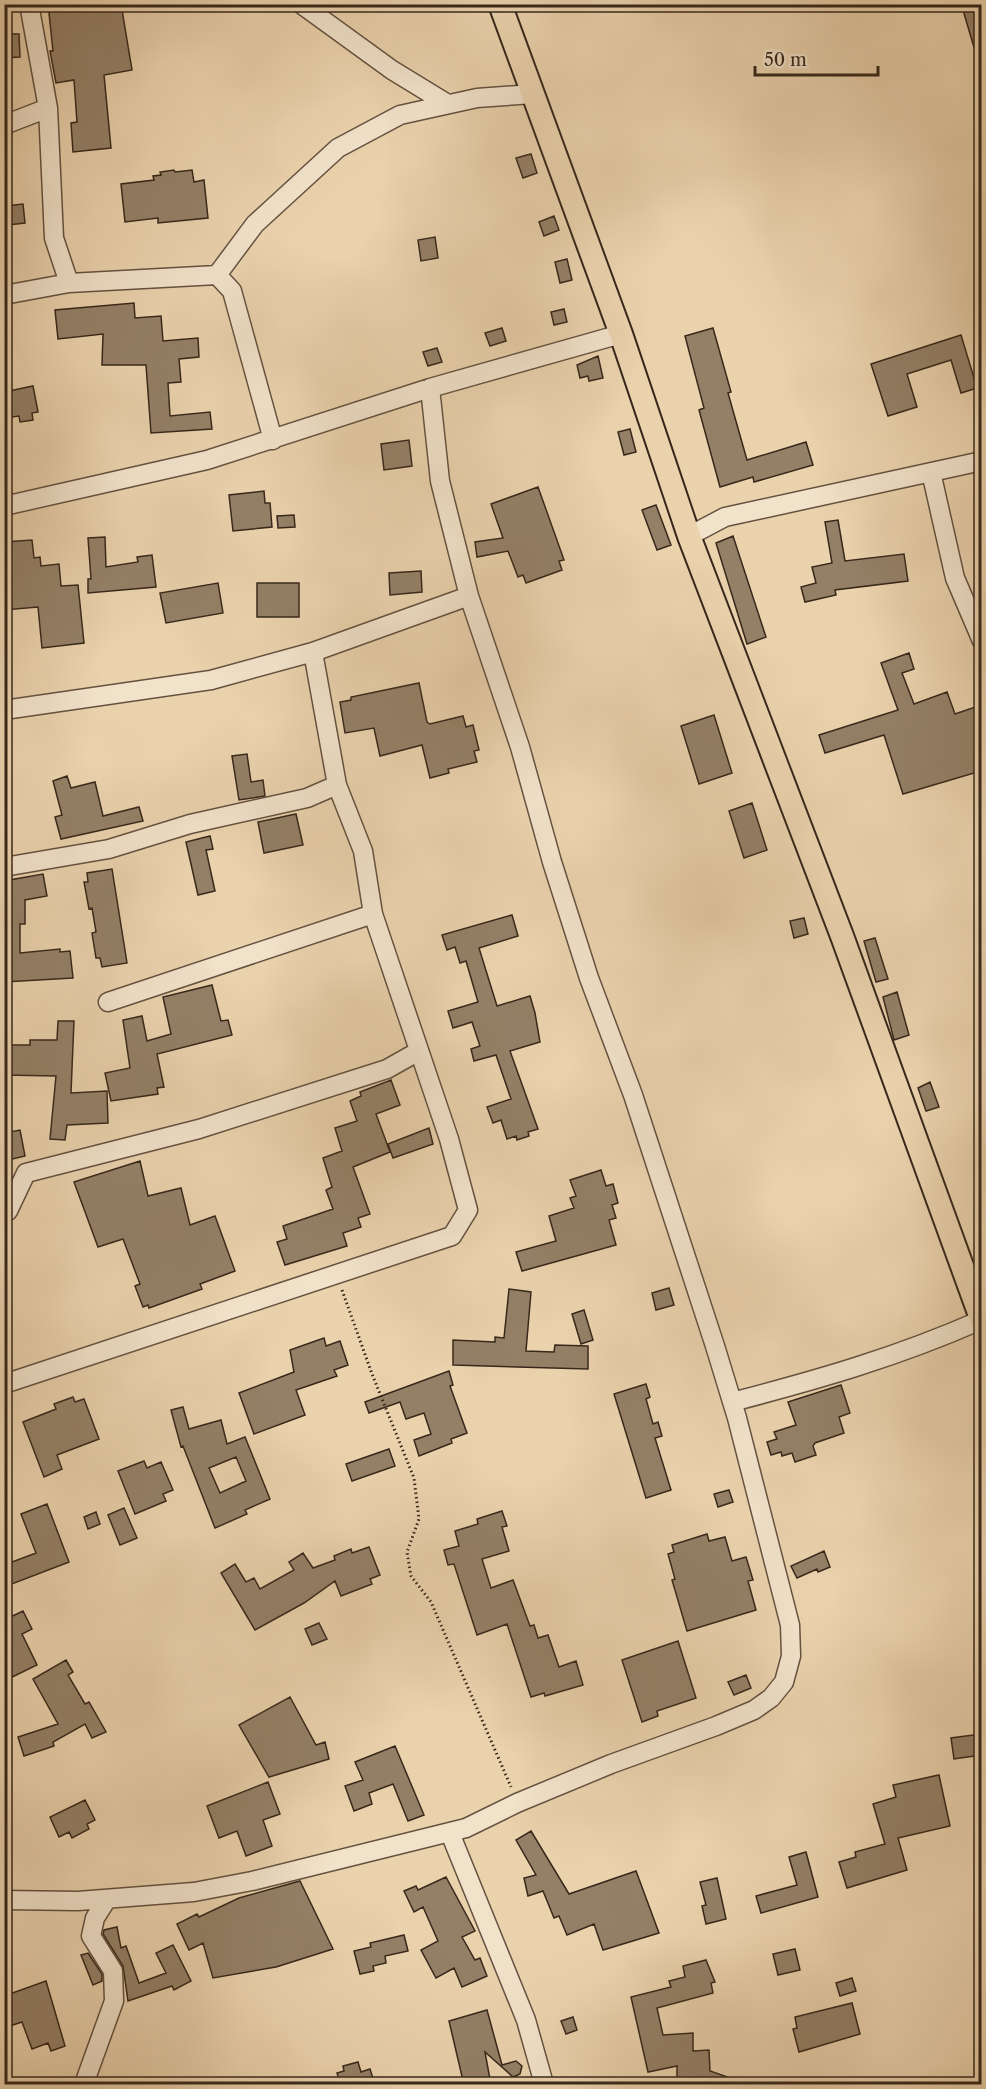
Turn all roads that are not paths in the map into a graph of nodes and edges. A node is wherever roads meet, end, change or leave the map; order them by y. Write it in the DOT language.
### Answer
graph roads {
  1 [pos="29,4"];
  2 [pos="301,4"];
  3 [pos="500,4"];
  4 [pos="533,94"];
  5 [pos="446,103"];
  6 [pos="48,108"];
  7 [pos="4,125"];
  8 [pos="217,275"];
  9 [pos="69,283"];
  10 [pos="4,295"];
  11 [pos="621,334"];
  12 [pos="430,387"];
  13 [pos="273,440"];
  14 [pos="981,461"];
  15 [pos="931,472"];
  16 [pos="4,506"];
  17 [pos="689,536"];
  18 [pos="469,596"];
  19 [pos="981,641"];
  20 [pos="313,652"];
  21 [pos="4,710"];
  22 [pos="337,785"];
  23 [pos="4,867"];
  24 [pos="373,914"];
  25 [pos="108,1002"];
  26 [pos="418,1051"];
  27 [pos="8,1211"];
  28 [pos="981,1320"];
  29 [pos="4,1384"];
  30 [pos="732,1402"];
  31 [pos="450,1833"];
  32 [pos="107,1899"];
  33 [pos="4,1900"];
  34 [pos="84,2085"];
  35 [pos="544,2085"];
  1 -- 6 [label="street"];
  2 -- 5 [label="street"];
  3 -- 4 [label="main road"];
  4 -- 5 [label="street"];
  4 -- 11 [label="main road"];
  5 -- 8 [label="street"];
  6 -- 7 [label="street"];
  6 -- 9 [label="street"];
  8 -- 9 [label="street"];
  8 -- 13 [label="street"];
  9 -- 10 [label="street"];
  11 -- 12 [label="street"];
  11 -- 17 [label="main road"];
  12 -- 13 [label="street"];
  12 -- 18 [label="street"];
  13 -- 16 [label="street"];
  14 -- 15 [label="street"];
  15 -- 17 [label="street"];
  15 -- 19 [label="street"];
  17 -- 28 [label="main road"];
  18 -- 20 [label="street"];
  18 -- 30 [label="street"];
  20 -- 21 [label="street"];
  20 -- 22 [label="street"];
  22 -- 23 [label="street"];
  22 -- 24 [label="street"];
  24 -- 25 [label="street"];
  24 -- 26 [label="street"];
  26 -- 27 [label="street"];
  26 -- 29 [label="street"];
  28 -- 30 [label="street"];
  30 -- 31 [label="street"];
  31 -- 32 [label="street"];
  31 -- 35 [label="street"];
  32 -- 33 [label="street"];
  32 -- 34 [label="street"];
}
